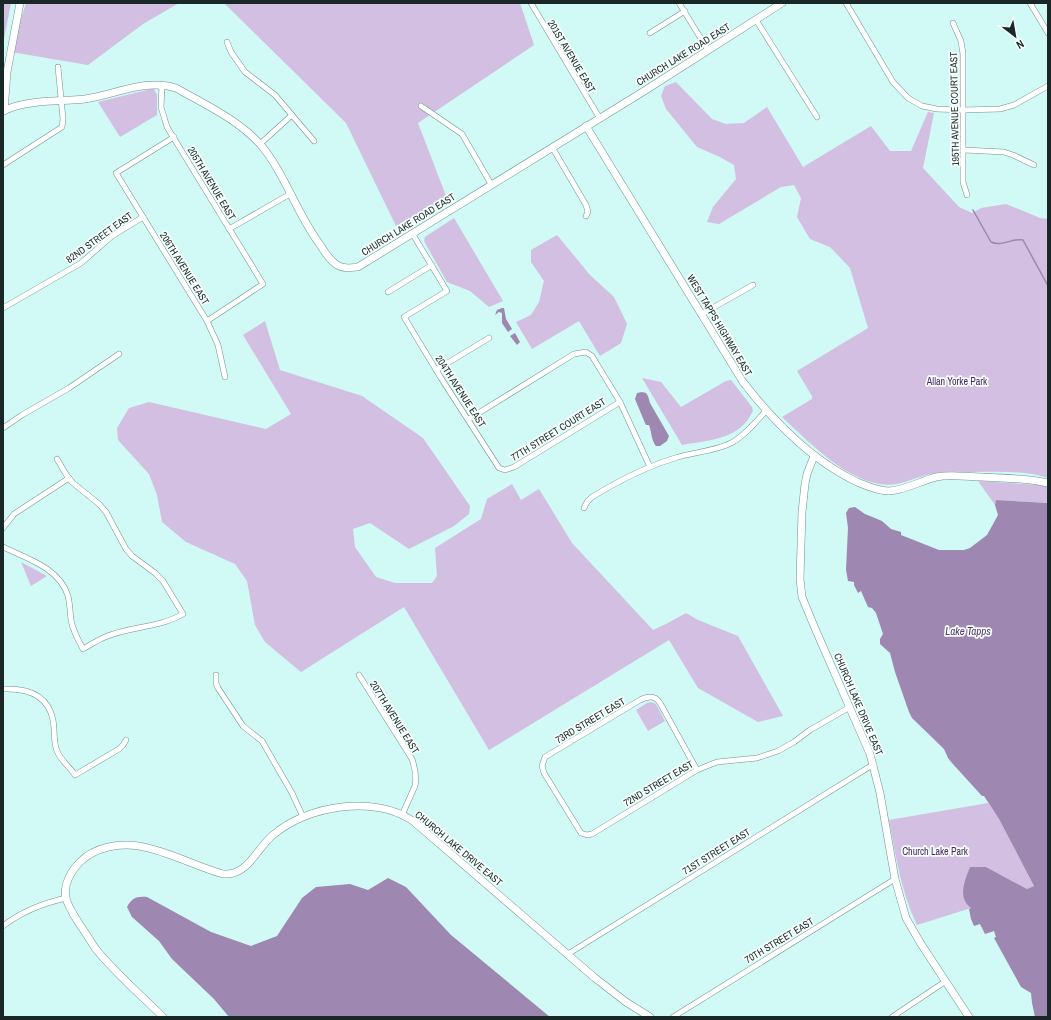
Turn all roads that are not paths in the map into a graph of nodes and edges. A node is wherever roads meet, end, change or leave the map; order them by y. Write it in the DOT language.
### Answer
graph roads {
  1 [pos="20,3"];
  2 [pos="531,3"];
  3 [pos="679,3"];
  4 [pos="782,3"];
  5 [pos="846,3"];
  6 [pos="1030,3"];
  7 [pos="685,11"];
  8 [pos="756,20"];
  9 [pos="953,23"];
  10 [pos="650,33"];
  11 [pos="1048,33"];
  12 [pos="227,42"];
  13 [pos="708,50"];
  14 [pos="58,67"];
  15 [pos="162,85"];
  16 [pos="1048,86"];
  17 [pos="61,100"];
  18 [pos="421,106"];
  19 [pos="964,110"];
  20 [pos="3,111"];
  21 [pos="292,115"];
  22 [pos="599,117"];
  23 [pos="817,117"];
  24 [pos="586,126"];
  25 [pos="174,137"];
  26 [pos="314,141"];
  27 [pos="260,144"];
  28 [pos="552,147"];
  29 [pos="964,150"];
  30 [pos="3,165"];
  31 [pos="1034,165"];
  32 [pos="491,184"];
  33 [pos="290,194"];
  34 [pos="967,195"];
  35 [pos="586,216"];
  36 [pos="143,217"];
  37 [pos="229,229"];
  38 [pos="412,234"];
  39 [pos="432,265"];
  40 [pos="753,285"];
  41 [pos="388,292"];
  42 [pos="3,308"];
  43 [pos="702,314"];
  44 [pos="207,321"];
  45 [pos="489,338"];
  46 [pos="119,354"];
  47 [pos="436,370"];
  48 [pos="225,377"];
  49 [pos="620,402"];
  50 [pos="767,410"];
  51 [pos="469,419"];
  52 [pos="3,428"];
  53 [pos="814,456"];
  54 [pos="57,458"];
  55 [pos="650,467"];
  56 [pos="505,470"];
  57 [pos="69,478"];
  58 [pos="1048,483"];
  59 [pos="584,508"];
  60 [pos="3,528"];
  61 [pos="3,547"];
  62 [pos="216,675"];
  63 [pos="358,675"];
  64 [pos="3,689"];
  65 [pos="850,707"];
  66 [pos="126,740"];
  67 [pos="874,764"];
  68 [pos="697,770"];
  69 [pos="402,815"];
  70 [pos="303,817"];
  71 [pos="587,835"];
  72 [pos="895,879"];
  73 [pos="66,898"];
  74 [pos="3,926"];
  75 [pos="568,954"];
  76 [pos="946,981"];
  77 [pos="163,1017"];
  78 [pos="650,1017"];
  79 [pos="673,1017"];
  80 [pos="892,1017"];
  81 [pos="969,1017"];
  1 -- 20 [label="street"];
  2 -- 22 [label="street, 201ST AVENUE EAST"];
  3 -- 7 [label="street"];
  4 -- 8 [label="street, CHURCH LAKE ROAD EAST"];
  5 -- 19 [label="street"];
  6 -- 11 [label="street"];
  7 -- 10 [label="street"];
  7 -- 13 [label="street"];
  8 -- 13 [label="street, CHURCH LAKE ROAD EAST"];
  8 -- 23 [label="street"];
  9 -- 19 [label="street, 195TH AVENUE COURT EAST"];
  12 -- 21 [label="street"];
  13 -- 22 [label="street, CHURCH LAKE ROAD EAST"];
  14 -- 17 [label="street"];
  15 -- 17 [label="street, CHURCH LAKE ROAD EAST"];
  15 -- 25 [label="street, 205TH AVENUE EAST"];
  15 -- 27 [label="street, CHURCH LAKE ROAD EAST"];
  16 -- 19 [label="street"];
  17 -- 20 [label="street, CHURCH LAKE ROAD EAST"];
  17 -- 30 [label="street"];
  18 -- 32 [label="street"];
  19 -- 29 [label="street, 195TH AVENUE COURT EAST"];
  21 -- 26 [label="street"];
  21 -- 27 [label="street"];
  22 -- 24 [label="street, CHURCH LAKE ROAD EAST"];
  24 -- 28 [label="street, CHURCH LAKE ROAD EAST"];
  24 -- 43 [label="street, WEST TAPPS HIGHWAY EAST"];
  25 -- 36 [label="street, 206TH AVENUE EAST"];
  25 -- 37 [label="street, 205TH AVENUE EAST"];
  27 -- 33 [label="street, CHURCH LAKE ROAD EAST"];
  28 -- 32 [label="street, CHURCH LAKE ROAD EAST"];
  28 -- 35 [label="street"];
  29 -- 31 [label="street"];
  29 -- 34 [label="street, 195TH AVENUE COURT EAST"];
  32 -- 38 [label="street, CHURCH LAKE ROAD EAST"];
  33 -- 37 [label="street"];
  33 -- 38 [label="street, CHURCH LAKE ROAD EAST"];
  36 -- 42 [label="street, 82ND STREET EAST"];
  36 -- 44 [label="street, 206TH AVENUE EAST"];
  37 -- 44 [label="street, 205TH AVENUE EAST"];
  38 -- 39 [label="street"];
  39 -- 41 [label="street"];
  39 -- 47 [label="street, 204TH AVENUE EAST"];
  40 -- 43 [label="street"];
  43 -- 50 [label="street, WEST TAPPS HIGHWAY EAST"];
  44 -- 48 [label="street, 206TH AVENUE EAST"];
  45 -- 47 [label="street"];
  46 -- 52 [label="street"];
  47 -- 51 [label="street, 204TH AVENUE EAST"];
  49 -- 51 [label="street"];
  49 -- 55 [label="street"];
  49 -- 56 [label="street, 77TH STREET COURT EAST"];
  50 -- 53 [label="street, WEST TAPPS HIGHWAY EAST"];
  50 -- 55 [label="street"];
  51 -- 56 [label="street, 204TH AVENUE EAST"];
  53 -- 58 [label="street, WEST TAPPS HIGHWAY EAST"];
  53 -- 65 [label="street, CHURCH LAKE DRIVE EAST"];
  54 -- 57 [label="street"];
  55 -- 59 [label="street"];
  57 -- 60 [label="street"];
  57 -- 61 [label="street"];
  62 -- 70 [label="street"];
  63 -- 69 [label="street, 207TH AVENUE EAST"];
  64 -- 66 [label="street"];
  65 -- 67 [label="street, CHURCH LAKE DRIVE EAST"];
  65 -- 68 [label="street, 72ND STREET EAST"];
  67 -- 72 [label="street, CHURCH LAKE DRIVE EAST"];
  67 -- 75 [label="street, 71ST STREET EAST"];
  68 -- 71 [label="street, 72ND STREET EAST"];
  68 -- 71 [label="street, 73RD STREET EAST"];
  69 -- 70 [label="street, CHURCH LAKE DRIVE EAST"];
  69 -- 75 [label="street, CHURCH LAKE DRIVE EAST"];
  70 -- 73 [label="street, CHURCH LAKE DRIVE EAST"];
  72 -- 76 [label="street, CHURCH LAKE DRIVE EAST"];
  72 -- 79 [label="street, 70TH STREET EAST"];
  73 -- 74 [label="street"];
  73 -- 77 [label="street"];
  75 -- 78 [label="street, CHURCH LAKE DRIVE EAST"];
  76 -- 80 [label="street"];
  76 -- 81 [label="street, CHURCH LAKE DRIVE EAST"];
}
